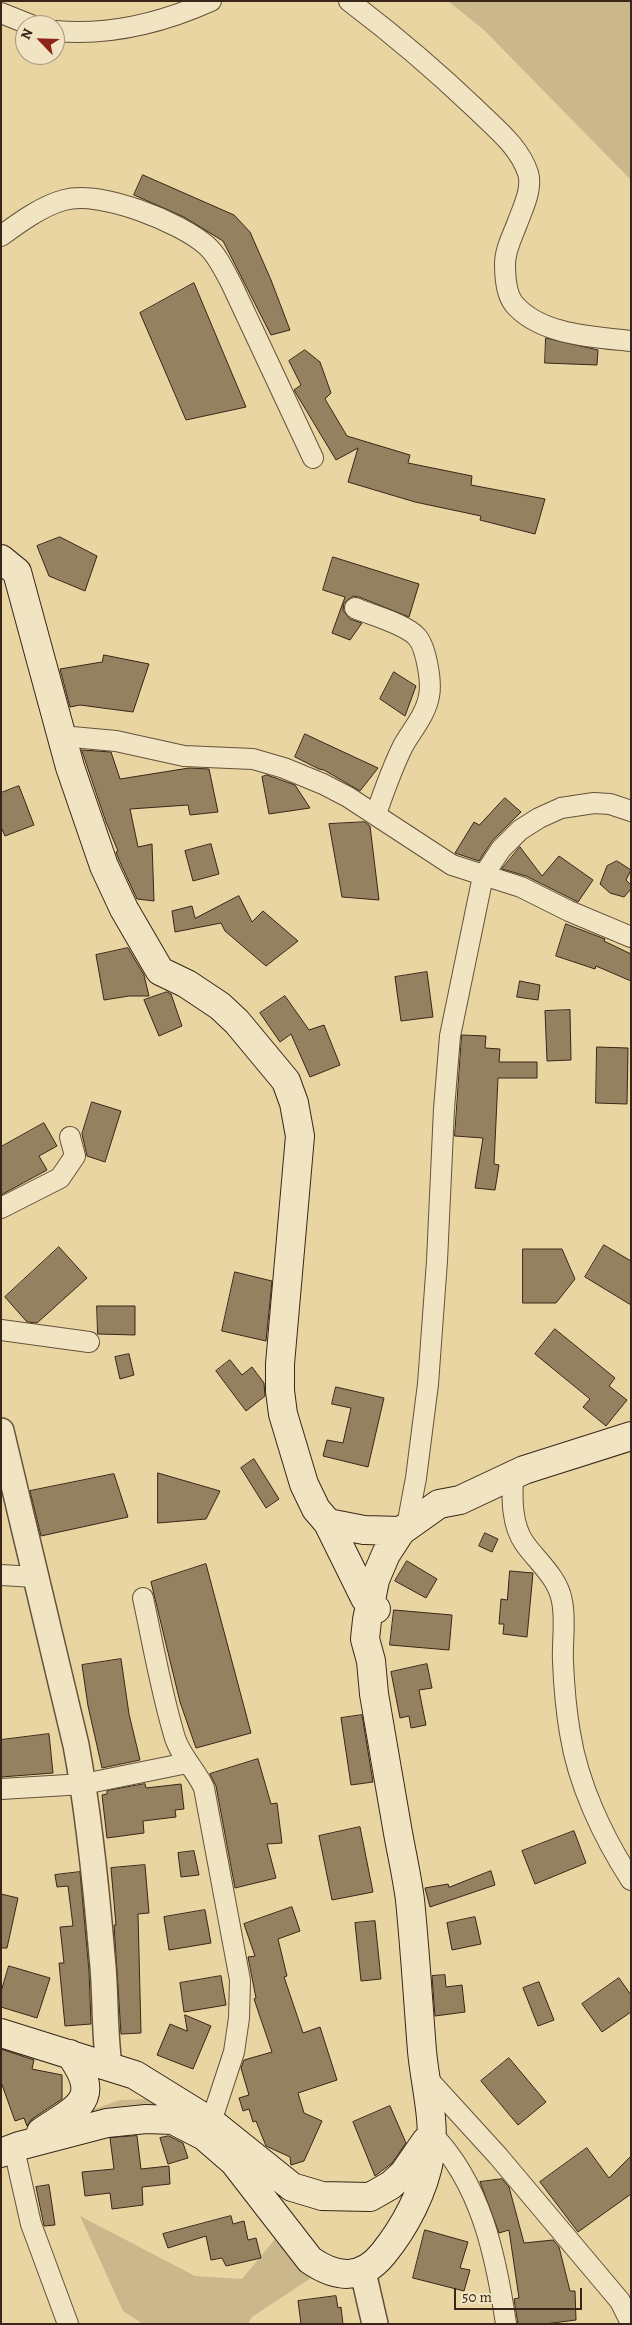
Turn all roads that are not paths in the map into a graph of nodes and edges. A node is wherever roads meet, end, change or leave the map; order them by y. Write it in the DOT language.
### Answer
graph roads {
  1 [pos="211,1"];
  2 [pos="349,1"];
  3 [pos="1,13"];
  4 [pos="15,19"];
  5 [pos="65,32"];
  6 [pos="1,236"];
  7 [pos="631,341"];
  8 [pos="313,458"];
  9 [pos="1,559"];
  10 [pos="355,608"];
  11 [pos="60,736"];
  12 [pos="631,811"];
  13 [pos="376,814"];
  14 [pos="483,876"];
  15 [pos="631,937"];
  16 [pos="70,1137"];
  17 [pos="1,1208"];
  18 [pos="1,1330"];
  19 [pos="89,1342"];
  20 [pos="1,1431"];
  21 [pos="631,1436"];
  22 [pos="513,1475"];
  23 [pos="416,1478"];
  24 [pos="449,1506"];
  25 [pos="322,1516"];
  26 [pos="404,1528"];
  27 [pos="1,1574"];
  28 [pos="35,1576"];
  29 [pos="143,1598"];
  30 [pos="374,1616"];
  31 [pos="186,1763"];
  32 [pos="84,1784"];
  33 [pos="1,1789"];
  34 [pos="631,1880"];
  35 [pos="1,2033"];
  36 [pos="70,2054"];
  37 [pos="109,2066"];
  38 [pos="425,2076"];
  39 [pos="208,2129"];
  40 [pos="431,2133"];
  41 [pos="12,2150"];
  42 [pos="289,2185"];
  43 [pos="378,2192"];
  44 [pos="268,2204"];
  45 [pos="395,2238"];
  46 [pos="363,2272"];
  47 [pos="631,2323"];
  48 [pos="68,2324"];
  49 [pos="375,2324"];
  50 [pos="506,2324"];
  1 -- 5 [label="street"];
  2 -- 7 [label="street"];
  3 -- 4 [label="street"];
  6 -- 8 [label="street"];
  9 -- 11 [label="main road"];
  10 -- 13 [label="street"];
  11 -- 13 [label="street"];
  11 -- 25 [label="main road"];
  12 -- 14 [label="street"];
  13 -- 14 [label="street"];
  14 -- 15 [label="street"];
  14 -- 23 [label="street"];
  16 -- 17 [label="street"];
  18 -- 19 [label="street"];
  20 -- 28 [label="street"];
  21 -- 22 [label="main road"];
  22 -- 24 [label="main road"];
  22 -- 34 [label="street"];
  23 -- 24 [label="street"];
  23 -- 26 [label="street"];
  24 -- 26 [label="main road"];
  24 -- 30 [label="main road"];
  25 -- 26 [label="main road"];
  25 -- 30 [label="main road"];
  26 -- 30 [label="main road"];
  27 -- 28 [label="street"];
  28 -- 32 [label="street"];
  29 -- 31 [label="street"];
  30 -- 38 [label="main road"];
  31 -- 32 [label="street"];
  31 -- 39 [label="street"];
  32 -- 33 [label="street"];
  32 -- 37 [label="street"];
  35 -- 36 [label="main road"];
  36 -- 37 [label="main road"];
  36 -- 41 [label="main road"];
  37 -- 39 [label="main road"];
  38 -- 40 [label="main road"];
  38 -- 47 [label="street"];
  39 -- 41 [label="main road"];
  39 -- 42 [label="main road"];
  39 -- 44 [label="main road"];
  40 -- 43 [label="main road"];
  40 -- 45 [label="main road"];
  40 -- 50 [label="street"];
  41 -- 48 [label="street"];
  42 -- 43 [label="main road"];
  42 -- 44 [label="main road"];
  43 -- 45 [label="main road"];
  44 -- 46 [label="main road"];
  45 -- 46 [label="main road"];
  46 -- 49 [label="street"];
}
